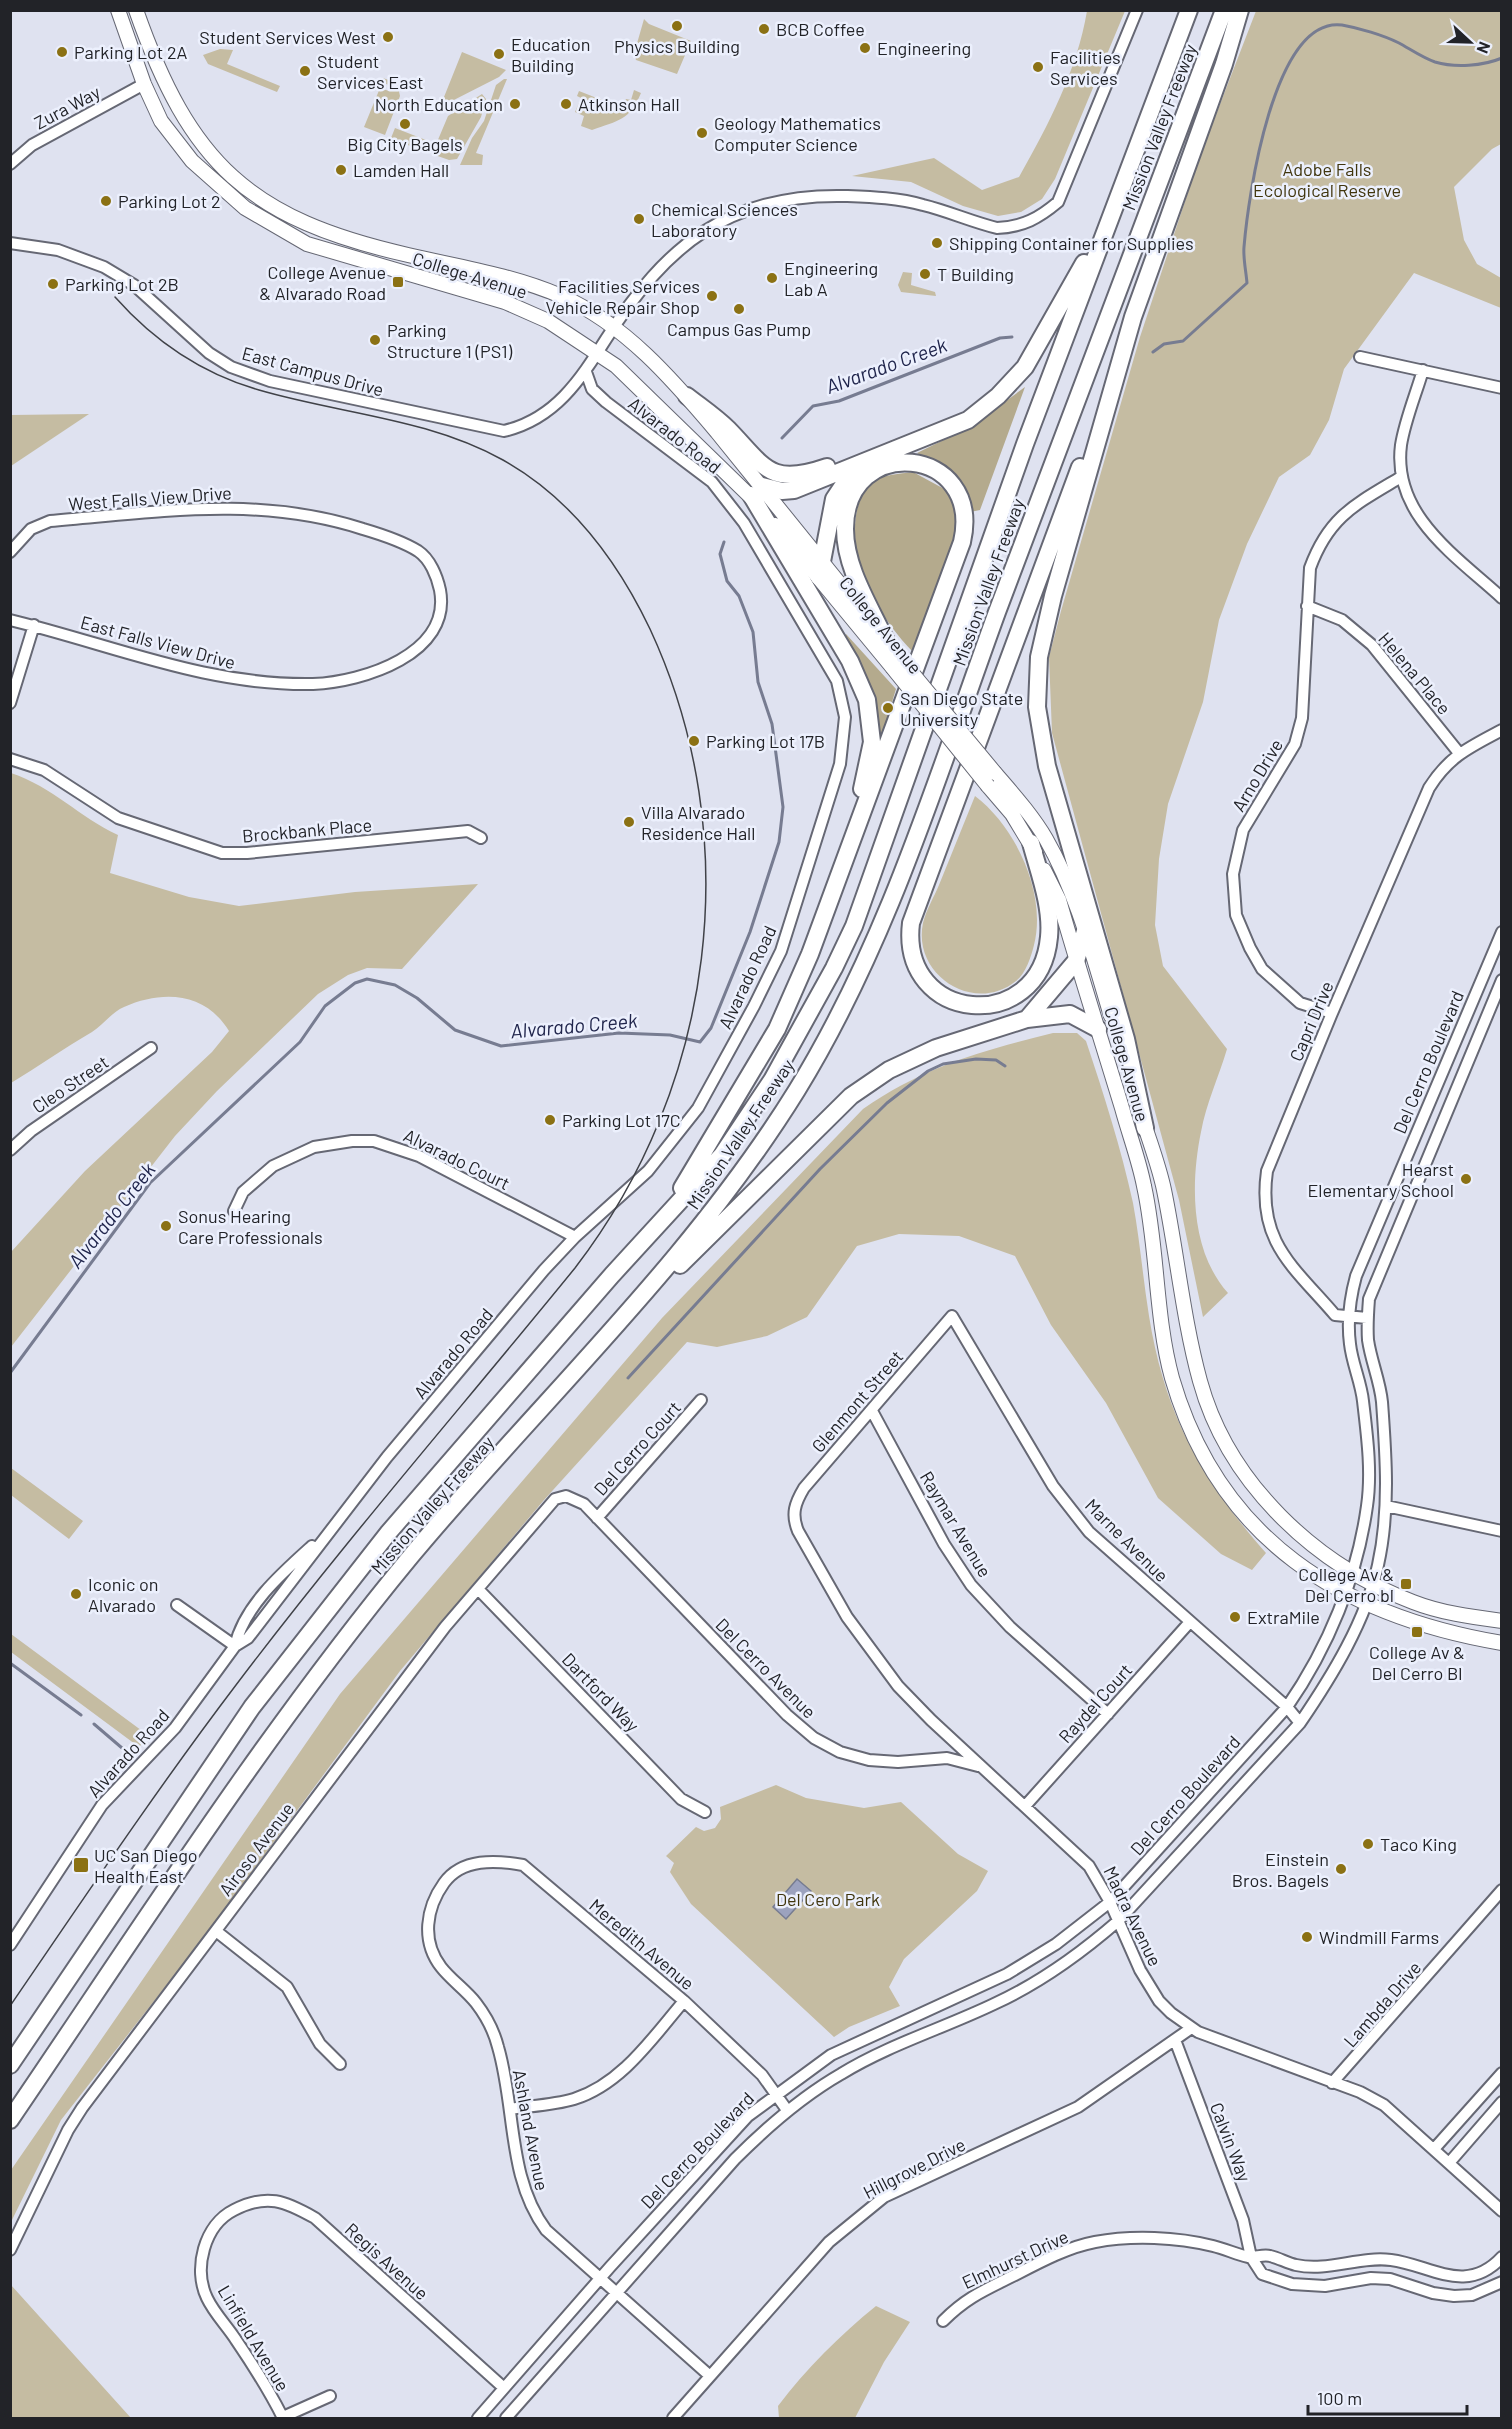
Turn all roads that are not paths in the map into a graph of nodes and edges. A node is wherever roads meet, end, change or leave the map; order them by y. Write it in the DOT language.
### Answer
graph roads {
  1 [pos="118,10"];
  2 [pos="136,10"];
  3 [pos="1137,10"];
  4 [pos="1189,10"];
  5 [pos="1224,10"];
  6 [pos="1240,10"];
  7 [pos="144,84"];
  8 [pos="183,118"];
  9 [pos="10,164"];
  10 [pos="1107,224"];
  11 [pos="10,243"];
  12 [pos="1133,317"];
  13 [pos="614,327"];
  14 [pos="597,352"];
  15 [pos="1360,357"];
  16 [pos="1423,370"];
  17 [pos="586,372"];
  18 [pos="1502,388"];
  19 [pos="687,396"];
  20 [pos="980,409"];
  21 [pos="857,466"];
  22 [pos="1401,477"];
  23 [pos="756,491"];
  24 [pos="10,552"];
  25 [pos="820,558"];
  26 [pos="819,578"];
  27 [pos="1502,598"];
  28 [pos="442,602"];
  29 [pos="1308,606"];
  30 [pos="10,620"];
  31 [pos="34,625"];
  32 [pos="886,641"];
  33 [pos="895,662"];
  34 [pos="10,702"];
  35 [pos="1502,730"];
  36 [pos="1459,753"];
  37 [pos="10,759"];
  38 [pos="481,838"];
  39 [pos="1031,843"];
  40 [pos="840,874"];
  41 [pos="1085,932"];
  42 [pos="1502,932"];
  43 [pos="1076,961"];
  44 [pos="1502,980"];
  45 [pos="1478,987"];
  46 [pos="1498,995"];
  47 [pos="1332,1013"];
  48 [pos="1027,1019"];
  49 [pos="1098,1029"];
  50 [pos="152,1048"];
  51 [pos="1145,1128"];
  52 [pos="10,1150"];
  53 [pos="234,1211"];
  54 [pos="663,1220"];
  55 [pos="575,1237"];
  56 [pos="952,1316"];
  57 [pos="1349,1317"];
  58 [pos="1367,1318"];
  59 [pos="601,1344"];
  60 [pos="702,1400"];
  61 [pos="872,1411"];
  62 [pos="566,1496"];
  63 [pos="1386,1506"];
  64 [pos="794,1511"];
  65 [pos="597,1518"];
  66 [pos="1502,1531"];
  67 [pos="1352,1572"];
  68 [pos="1373,1583"];
  69 [pos="478,1589"];
  70 [pos="1344,1594"];
  71 [pos="1366,1604"];
  72 [pos="177,1605"];
  73 [pos="1502,1621"];
  74 [pos="1189,1623"];
  75 [pos="1502,1643"];
  76 [pos="236,1646"];
  77 [pos="1287,1707"];
  78 [pos="1108,1714"];
  79 [pos="1300,1723"];
  80 [pos="988,1771"];
  81 [pos="1026,1805"];
  82 [pos="705,1812"];
  83 [pos="449,1877"];
  84 [pos="1502,1890"];
  85 [pos="1110,1902"];
  86 [pos="1118,1922"];
  87 [pos="216,1931"];
  88 [pos="10,1945"];
  89 [pos="684,2001"];
  90 [pos="1190,2029"];
  91 [pos="1175,2040"];
  92 [pos="340,2064"];
  93 [pos="10,2065"];
  94 [pos="1502,2073"];
  95 [pos="1332,2083"];
  96 [pos="775,2094"];
  97 [pos="1502,2102"];
  98 [pos="510,2109"];
  99 [pos="787,2110"];
  100 [pos="10,2120"];
  101 [pos="1434,2149"];
  102 [pos="1449,2163"];
  103 [pos="232,2211"];
  104 [pos="1502,2211"];
  105 [pos="10,2250"];
  106 [pos="1502,2257"];
  107 [pos="1251,2258"];
  108 [pos="600,2278"];
  109 [pos="1502,2282"];
  110 [pos="617,2294"];
  111 [pos="943,2321"];
  112 [pos="710,2376"];
  113 [pos="504,2388"];
  114 [pos="330,2396"];
  115 [pos="283,2418"];
  116 [pos="478,2418"];
  117 [pos="506,2418"];
  118 [pos="673,2418"];
  1 -- 7 [label="main road, College Avenue"];
  2 -- 8 [label="main road, College Avenue"];
  3 -- 13 [label="street"];
  4 -- 10 [label="highway, Mission Valley Freeway"];
  5 -- 59 [label="highway, Mission Valley Freeway"];
  6 -- 12 [label="highway"];
  7 -- 8 [label="main road"];
  7 -- 9 [label="street, Zura Way"];
  7 -- 14 [label="main road, College Avenue"];
  8 -- 13 [label="main road, College Avenue"];
  10 -- 20 [label="highway"];
  10 -- 54 [label="highway, Mission Valley Freeway"];
  11 -- 17 [label="street, East Campus Drive"];
  12 -- 39 [label="highway"];
  12 -- 51 [label="highway"];
  13 -- 14 [label="street"];
  13 -- 19 [label="main road, College Avenue"];
  14 -- 17 [label="street"];
  14 -- 23 [label="main road, College Avenue"];
  15 -- 16 [label="street"];
  16 -- 18 [label="street"];
  16 -- 22 [label="street"];
  17 -- 55 [label="street, Alvarado Road"];
  19 -- 20 [label="highway"];
  19 -- 23 [label="main road, College Avenue"];
  20 -- 21 [label="highway"];
  21 -- 23 [label="highway"];
  21 -- 25 [label="highway"];
  22 -- 27 [label="street"];
  22 -- 29 [label="street, Arno Drive"];
  23 -- 25 [label="main road, College Avenue"];
  23 -- 26 [label="main road, College Avenue"];
  23 -- 40 [label="highway"];
  24 -- 28 [label="street, West Falls View Drive"];
  25 -- 26 [label="highway"];
  25 -- 32 [label="main road, College Avenue"];
  26 -- 33 [label="main road, College Avenue"];
  28 -- 31 [label="street, East Falls View Drive"];
  29 -- 36 [label="street, Helena Place"];
  29 -- 47 [label="street, Arno Drive"];
  30 -- 31 [label="street, East Falls View Drive"];
  31 -- 34 [label="street"];
  32 -- 33 [label="main road, College Avenue"];
  32 -- 40 [label="highway"];
  33 -- 39 [label="main road, College Avenue, bridge"];
  33 -- 41 [label="main road, College Avenue, bridge"];
  35 -- 36 [label="street, Capri Drive"];
  36 -- 47 [label="street, Capri Drive"];
  37 -- 38 [label="street, Brockbank Place"];
  39 -- 43 [label="main road, College Avenue"];
  40 -- 54 [label="highway"];
  41 -- 43 [label="highway"];
  41 -- 51 [label="main road, College Avenue"];
  42 -- 45 [label="street, Del Cerro Boulevard"];
  43 -- 48 [label="highway"];
  43 -- 49 [label="main road, College Avenue"];
  44 -- 46 [label="street, Del Cerro Boulevard"];
  45 -- 46 [label="street"];
  45 -- 57 [label="street, Del Cerro Boulevard"];
  46 -- 58 [label="street, Del Cerro Boulevard"];
  47 -- 57 [label="street, Capri Drive"];
  48 -- 49 [label="highway"];
  48 -- 59 [label="highway"];
  49 -- 70 [label="main road, College Avenue"];
  50 -- 52 [label="street, Cleo Street"];
  51 -- 67 [label="main road, College Avenue"];
  53 -- 55 [label="street, Alvarado Court"];
  54 -- 93 [label="highway, Mission Valley Freeway"];
  55 -- 76 [label="street, Alvarado Road"];
  56 -- 61 [label="street, Glenmont Street"];
  56 -- 74 [label="street, Marne Avenue"];
  57 -- 58 [label="street, Capri Drive"];
  57 -- 67 [label="street, Del Cerro Boulevard"];
  58 -- 63 [label="street, Del Cerro Boulevard"];
  59 -- 100 [label="highway, Mission Valley Freeway"];
  60 -- 65 [label="street, Del Cerro Court"];
  61 -- 64 [label="street, Glenmont Street"];
  61 -- 78 [label="street, Raymar Avenue"];
  62 -- 65 [label="street, Del Cerro Avenue"];
  62 -- 69 [label="street, Airoso Avenue"];
  63 -- 66 [label="street"];
  63 -- 68 [label="street, Del Cerro Boulevard"];
  64 -- 80 [label="street, Madra Avenue"];
  65 -- 80 [label="street, Del Cerro Avenue"];
  67 -- 68 [label="main road, College Avenue"];
  67 -- 70 [label="street, Del Cerro Boulevard"];
  68 -- 71 [label="street, Del Cerro Boulevard"];
  68 -- 73 [label="main road, College Avenue"];
  69 -- 82 [label="street, Dartford Way"];
  69 -- 87 [label="street, Airoso Avenue"];
  70 -- 71 [label="main road, College Avenue"];
  70 -- 77 [label="street, Del Cerro Boulevard"];
  71 -- 75 [label="main road, College Avenue"];
  71 -- 79 [label="street, Del Cerro Boulevard"];
  72 -- 76 [label="street"];
  74 -- 77 [label="street, Marne Avenue"];
  74 -- 78 [label="street, Raydel Court"];
  76 -- 88 [label="street, Alvarado Road"];
  77 -- 79 [label="street, Marne Avenue"];
  77 -- 85 [label="street, Del Cerro Boulevard"];
  78 -- 81 [label="street, Raydel Court"];
  79 -- 86 [label="street, Del Cerro Boulevard"];
  80 -- 81 [label="street, Madra Avenue"];
  81 -- 85 [label="street, Madra Avenue"];
  83 -- 89 [label="street, Meredith Avenue"];
  83 -- 98 [label="street, Ashland Avenue"];
  84 -- 95 [label="street, Lambda Drive"];
  85 -- 86 [label="street, Madra Avenue"];
  85 -- 96 [label="street, Del Cerro Boulevard"];
  86 -- 90 [label="street, Madra Avenue"];
  86 -- 99 [label="street, Del Cerro Boulevard"];
  87 -- 92 [label="street"];
  87 -- 105 [label="street, Airoso Avenue"];
  89 -- 96 [label="street, Meredith Avenue"];
  89 -- 98 [label="street"];
  90 -- 91 [label="street, Hillgrove Drive"];
  90 -- 95 [label="street, Madra Avenue"];
  91 -- 107 [label="street, Calvin Way"];
  91 -- 112 [label="street, Hillgrove Drive"];
  94 -- 101 [label="street"];
  95 -- 101 [label="street, Madra Avenue"];
  96 -- 99 [label="street, Meredith Avenue"];
  96 -- 108 [label="street, Del Cerro Boulevard"];
  97 -- 102 [label="street"];
  98 -- 108 [label="street, Ashland Avenue"];
  99 -- 110 [label="street, Del Cerro Boulevard"];
  101 -- 102 [label="street, Madra Avenue"];
  102 -- 104 [label="street, Madra Avenue"];
  103 -- 113 [label="street, Regis Avenue"];
  103 -- 115 [label="street, Linfield Avenue"];
  106 -- 107 [label="street, Elmhurst Drive"];
  107 -- 109 [label="street, Elmhurst Drive"];
  107 -- 111 [label="street, Elmhurst Drive"];
  108 -- 110 [label="street, Ashland Avenue"];
  108 -- 113 [label="street, Del Cerro Boulevard"];
  110 -- 112 [label="street, Ashland Avenue"];
  110 -- 117 [label="street, Del Cerro Boulevard"];
  112 -- 118 [label="street, Hillgrove Drive"];
  113 -- 116 [label="street, Del Cerro Boulevard"];
  114 -- 115 [label="street"];
}
